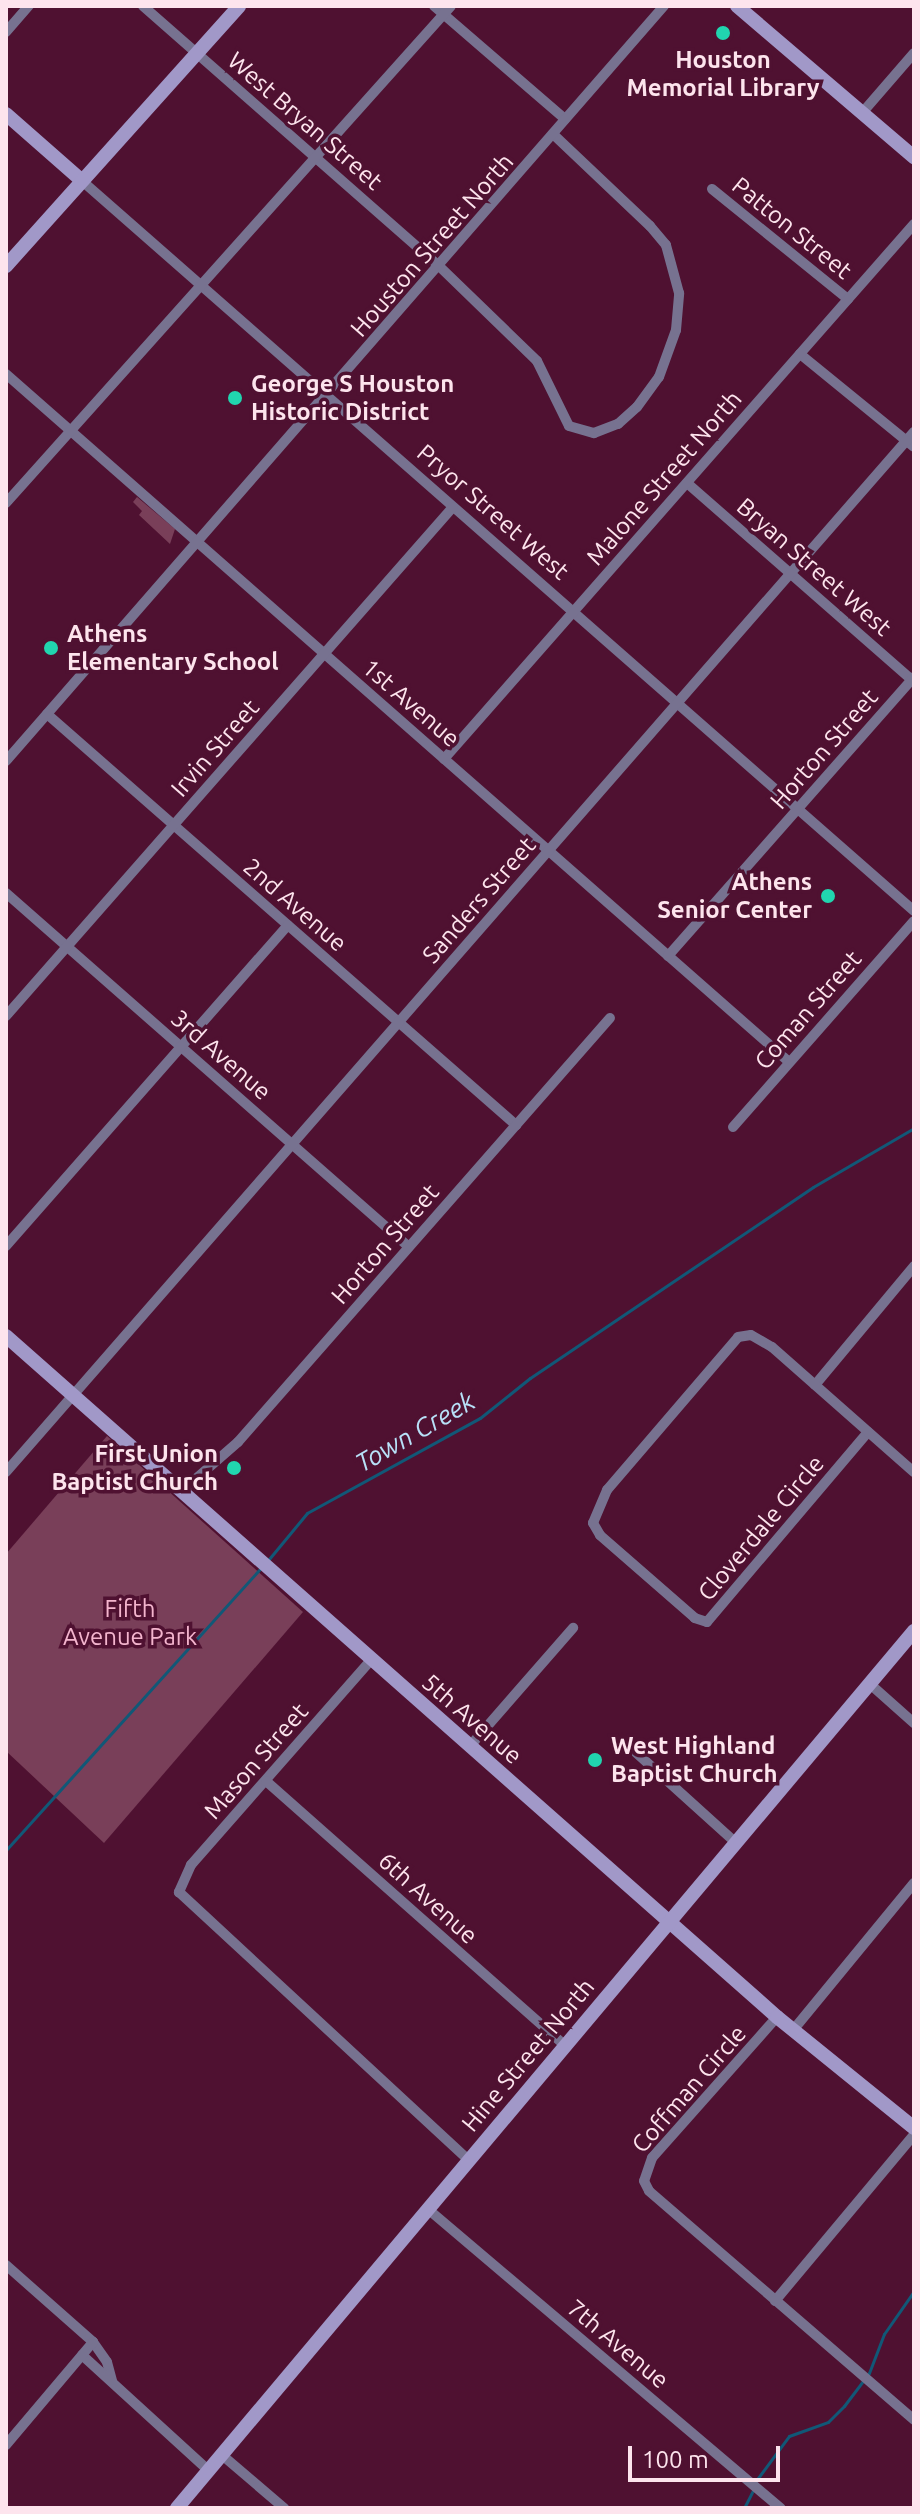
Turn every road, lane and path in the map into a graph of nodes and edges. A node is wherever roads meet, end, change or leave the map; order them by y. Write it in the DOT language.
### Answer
graph roads {
  1 [pos="29,6"];
  2 [pos="143,6"];
  3 [pos="239,6"];
  4 [pos="434,6"];
  5 [pos="664,6"];
  6 [pos="737,6"];
  7 [pos="447,10"];
  8 [pos="6,32"];
  9 [pos="914,53"];
  10 [pos="197,54"];
  11 [pos="862,113"];
  12 [pos="6,114"];
  13 [pos="565,119"];
  14 [pos="553,134"];
  15 [pos="314,156"];
  16 [pos="914,157"];
  17 [pos="81,180"];
  18 [pos="712,189"];
  19 [pos="914,224"];
  20 [pos="6,266"];
  21 [pos="440,267"];
  22 [pos="200,285"];
  23 [pos="848,299"];
  24 [pos="800,354"];
  25 [pos="6,374"];
  26 [pos="327,396"];
  27 [pos="69,429"];
  28 [pos="911,440"];
  29 [pos="687,483"];
  30 [pos="6,503"];
  31 [pos="453,507"];
  32 [pos="198,542"];
  33 [pos="792,575"];
  34 [pos="573,612"];
  35 [pos="324,654"];
  36 [pos="913,679"];
  37 [pos="678,704"];
  38 [pos="47,714"];
  39 [pos="444,759"];
  40 [pos="6,761"];
  41 [pos="798,809"];
  42 [pos="174,825"];
  43 [pos="549,851"];
  44 [pos="6,893"];
  45 [pos="914,911"];
  46 [pos="914,921"];
  47 [pos="288,925"];
  48 [pos="67,947"];
  49 [pos="668,956"];
  50 [pos="6,1016"];
  51 [pos="610,1018"];
  52 [pos="398,1022"];
  53 [pos="181,1047"];
  54 [pos="789,1062"];
  55 [pos="516,1125"];
  56 [pos="733,1127"];
  57 [pos="292,1144"];
  58 [pos="6,1246"];
  59 [pos="409,1247"];
  60 [pos="914,1266"];
  61 [pos="6,1336"];
  62 [pos="815,1385"];
  63 [pos="74,1395"];
  64 [pos="868,1432"];
  65 [pos="6,1472"];
  66 [pos="914,1472"];
  67 [pos="183,1490"];
  68 [pos="573,1628"];
  69 [pos="914,1631"];
  70 [pos="371,1660"];
  71 [pos="870,1684"];
  72 [pos="914,1723"];
  73 [pos="470,1746"];
  74 [pos="631,1748"];
  75 [pos="266,1781"];
  76 [pos="735,1842"];
  77 [pos="914,1883"];
  78 [pos="668,1921"];
  79 [pos="777,2017"];
  80 [pos="794,2029"];
  81 [pos="564,2045"];
  82 [pos="914,2128"];
  83 [pos="914,2135"];
  84 [pos="468,2160"];
  85 [pos="429,2210"];
  86 [pos="6,2265"];
  87 [pos="775,2301"];
  88 [pos="93,2342"];
  89 [pos="82,2355"];
  90 [pos="113,2383"];
  91 [pos="914,2420"];
  92 [pos="6,2445"];
  93 [pos="222,2455"];
  94 [pos="208,2470"];
  95 [pos="177,2508"];
  96 [pos="284,2508"];
  97 [pos="781,2508"];
  1 -- 8 [label="street"];
  2 -- 10 [label="street, West Bryan Street"];
  3 -- 10 [label="street"];
  4 -- 7 [label="street"];
  5 -- 13 [label="street, Houston Street North"];
  6 -- 11 [label="street"];
  7 -- 13 [label="street"];
  7 -- 15 [label="street"];
  9 -- 11 [label="street"];
  10 -- 15 [label="street, West Bryan Street"];
  10 -- 17 [label="street"];
  11 -- 16 [label="street"];
  12 -- 17 [label="street, Pryor Street West"];
  13 -- 14 [label="street, Houston Street North"];
  14 -- 21 [label="street, Houston Street North"];
  14 -- 21 [label="street, West Bryan Street"];
  15 -- 21 [label="street, West Bryan Street"];
  15 -- 22 [label="street"];
  17 -- 20 [label="street"];
  17 -- 22 [label="street, Pryor Street West"];
  18 -- 23 [label="street, Patton Street"];
  19 -- 23 [label="street, Malone Street North"];
  21 -- 26 [label="street, Houston Street North"];
  22 -- 26 [label="street, Pryor Street West"];
  22 -- 27 [label="street"];
  23 -- 24 [label="street, Malone Street North"];
  24 -- 28 [label="street"];
  24 -- 29 [label="street, Malone Street North"];
  25 -- 27 [label="street, 1st Avenue"];
  26 -- 31 [label="street, Pryor Street West"];
  26 -- 32 [label="street, Houston Street North"];
  27 -- 30 [label="street"];
  27 -- 32 [label="street, 1st Avenue"];
  28 -- 33 [label="street, Sanders Street"];
  29 -- 33 [label="street, Bryan Street West"];
  29 -- 34 [label="street, Malone Street North"];
  31 -- 34 [label="street, Pryor Street West"];
  31 -- 35 [label="street, Irvin Street"];
  32 -- 35 [label="street, 1st Avenue"];
  32 -- 38 [label="street, Houston Street North"];
  33 -- 36 [label="street, Bryan Street West"];
  33 -- 37 [label="street, Sanders Street"];
  34 -- 37 [label="street, Pryor Street West"];
  34 -- 39 [label="street, Malone Street North"];
  35 -- 39 [label="street, 1st Avenue"];
  35 -- 42 [label="street, Irvin Street"];
  36 -- 41 [label="street, Horton Street"];
  37 -- 41 [label="street, Pryor Street West"];
  37 -- 43 [label="street, Sanders Street"];
  38 -- 40 [label="street, Houston Street North"];
  38 -- 42 [label="street, 2nd Avenue"];
  39 -- 43 [label="street, 1st Avenue"];
  41 -- 45 [label="street, Pryor Street West"];
  41 -- 49 [label="street, Horton Street"];
  42 -- 47 [label="street, 2nd Avenue"];
  42 -- 48 [label="street, Irvin Street"];
  43 -- 49 [label="street, 1st Avenue"];
  43 -- 52 [label="street, Sanders Street"];
  44 -- 48 [label="street, 3rd Avenue"];
  46 -- 54 [label="street, Coman Street"];
  47 -- 52 [label="street, 2nd Avenue"];
  47 -- 53 [label="street"];
  48 -- 50 [label="street, Irvin Street"];
  48 -- 53 [label="street, 3rd Avenue"];
  49 -- 54 [label="street, 1st Avenue"];
  51 -- 55 [label="street, Horton Street"];
  52 -- 55 [label="street, 2nd Avenue"];
  52 -- 57 [label="street, Sanders Street"];
  53 -- 57 [label="street, 3rd Avenue"];
  53 -- 58 [label="street"];
  54 -- 56 [label="street, Coman Street"];
  55 -- 59 [label="street, Horton Street"];
  57 -- 59 [label="street, 3rd Avenue"];
  57 -- 63 [label="street, Sanders Street"];
  59 -- 67 [label="street, Horton Street"];
  60 -- 62 [label="street"];
  61 -- 63 [label="street, 5th Avenue"];
  62 -- 64 [label="street"];
  62 -- 64 [label="street, Cloverdale Circle"];
  63 -- 65 [label="street, Sanders Street"];
  63 -- 67 [label="street, 5th Avenue"];
  64 -- 66 [label="street"];
  67 -- 70 [label="street, 5th Avenue"];
  68 -- 73 [label="street"];
  69 -- 71 [label="street, Hine Street North"];
  70 -- 73 [label="street, 5th Avenue"];
  70 -- 75 [label="street, Mason Street"];
  71 -- 72 [label="street"];
  71 -- 76 [label="street, Hine Street North"];
  73 -- 78 [label="street, 5th Avenue"];
  74 -- 76 [label="street"];
  75 -- 81 [label="street, 6th Avenue"];
  75 -- 84 [label="street, Mason Street"];
  76 -- 78 [label="street, Hine Street North"];
  77 -- 80 [label="street"];
  78 -- 79 [label="street, 5th Avenue"];
  78 -- 81 [label="street, Hine Street North"];
  79 -- 80 [label="street, 5th Avenue"];
  79 -- 87 [label="street, Coffman Circle"];
  80 -- 82 [label="street, 5th Avenue"];
  81 -- 84 [label="street, Hine Street North"];
  83 -- 87 [label="street"];
  84 -- 85 [label="street, Hine Street North"];
  85 -- 93 [label="street, Hine Street North"];
  85 -- 97 [label="street, 7th Avenue"];
  86 -- 88 [label="street"];
  87 -- 91 [label="street"];
  88 -- 89 [label="street"];
  88 -- 90 [label="street"];
  89 -- 90 [label="street"];
  89 -- 92 [label="street"];
  90 -- 94 [label="street"];
  93 -- 94 [label="street, Hine Street North"];
  93 -- 96 [label="street"];
  94 -- 95 [label="street, Hine Street North"];
}
